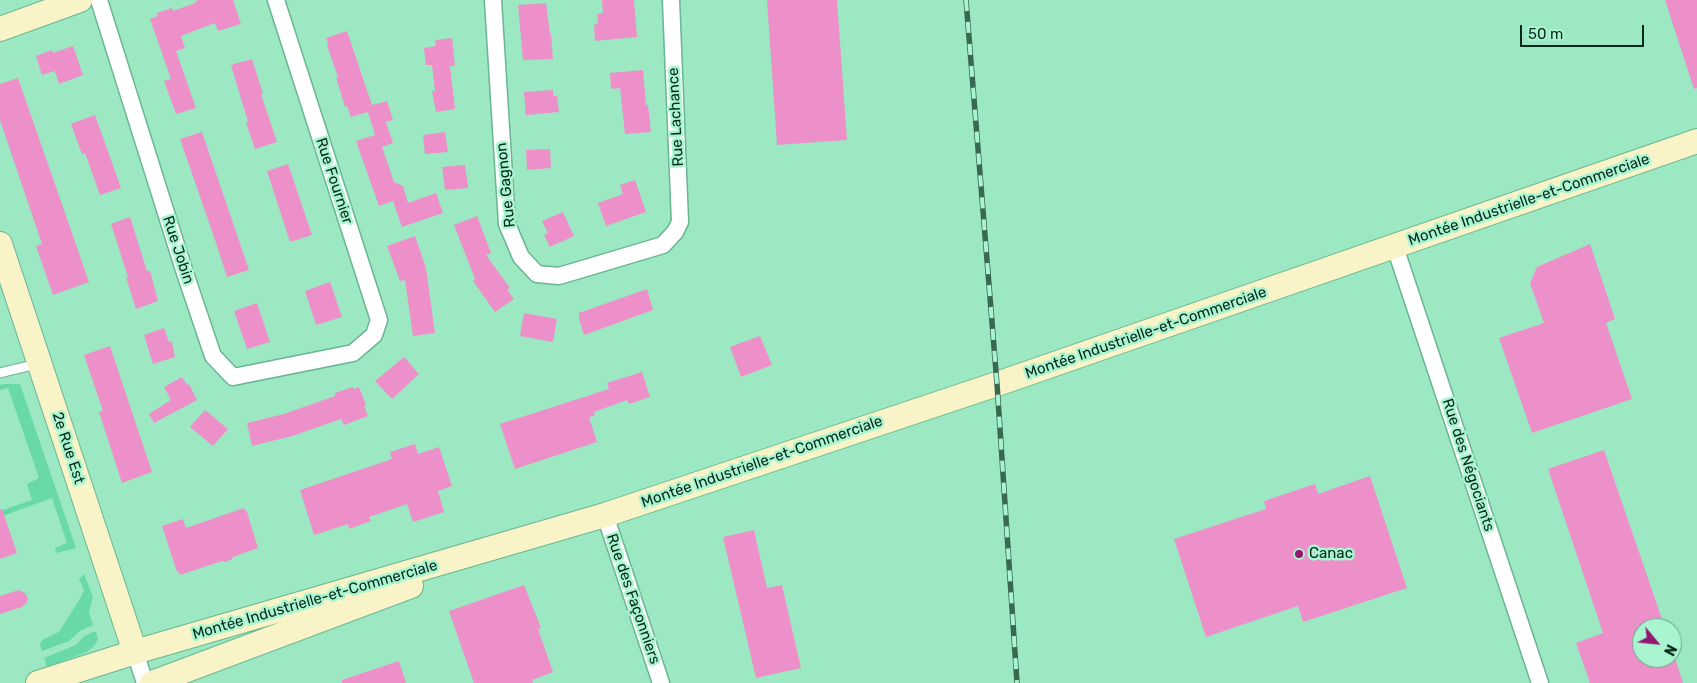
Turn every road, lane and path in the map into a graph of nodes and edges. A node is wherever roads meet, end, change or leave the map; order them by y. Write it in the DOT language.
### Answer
graph roads {
  1 [pos="80,0"];
  2 [pos="99,0"];
  3 [pos="276,0"];
  4 [pos="493,0"];
  5 [pos="671,0"];
  6 [pos="0,29"];
  7 [pos="1697,141"];
  8 [pos="675,232"];
  9 [pos="0,244"];
  10 [pos="1395,247"];
  11 [pos="353,353"];
  12 [pos="40,363"];
  13 [pos="0,373"];
  14 [pos="599,517"];
  15 [pos="135,652"];
  16 [pos="38,683"];
  17 [pos="145,683"];
  18 [pos="152,683"];
  19 [pos="661,683"];
  20 [pos="1540,683"];
  1 -- 6 [label="main road"];
  2 -- 11 [label="street, Rue Jobin"];
  3 -- 11 [label="street, Rue Fournier"];
  4 -- 8 [label="street, Rue Gagnon"];
  5 -- 8 [label="street, Rue Lachance"];
  7 -- 10 [label="main road, Montée Industrielle-et-Commerciale"];
  9 -- 12 [label="main road, 2e Rue Est"];
  10 -- 14 [label="main road, Montée Industrielle-et-Commerciale"];
  10 -- 20 [label="street, Rue des Négociants"];
  12 -- 13 [label="lane"];
  12 -- 15 [label="main road, 2e Rue Est"];
  14 -- 15 [label="main road, Montée Industrielle-et-Commerciale"];
  14 -- 18 [label="main road, Montée Industrielle-et-Commerciale"];
  14 -- 19 [label="street, Rue des Façonniers"];
  15 -- 16 [label="main road, Montée Industrielle-et-Commerciale"];
  15 -- 17 [label="street"];
}
